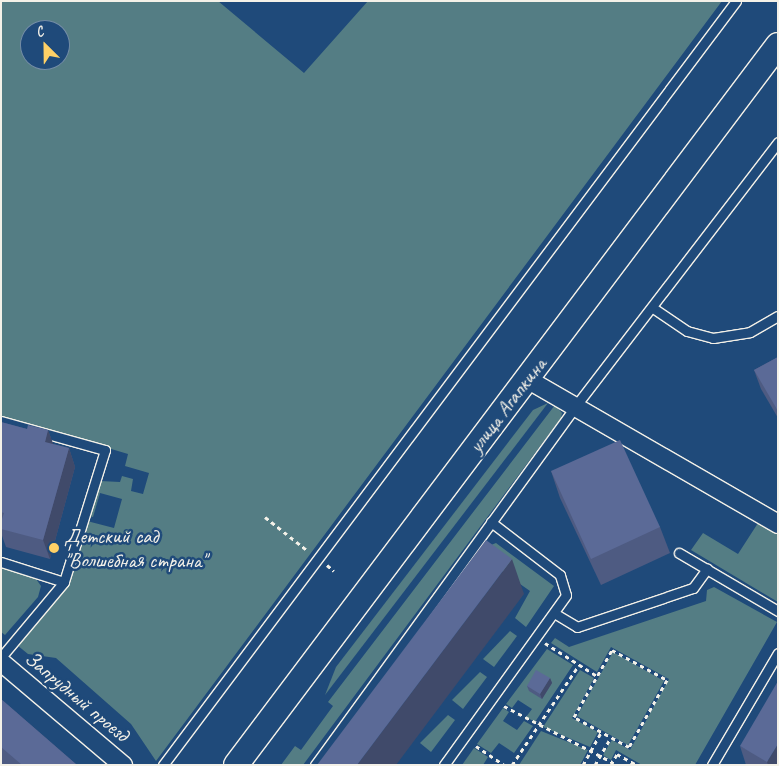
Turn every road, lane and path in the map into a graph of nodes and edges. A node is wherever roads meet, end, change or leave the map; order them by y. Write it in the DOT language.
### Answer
graph roads {
  1 [pos="736,1"];
  2 [pos="778,45"];
  3 [pos="778,142"];
  4 [pos="653,308"];
  5 [pos="778,316"];
  6 [pos="527,379"];
  7 [pos="574,408"];
  8 [pos="1,421"];
  9 [pos="265,517"];
  10 [pos="490,522"];
  11 [pos="778,524"];
  12 [pos="679,553"];
  13 [pos="317,557"];
  14 [pos="1,562"];
  15 [pos="706,569"];
  16 [pos="334,571"];
  17 [pos="64,582"];
  18 [pos="778,611"];
  19 [pos="554,613"];
  20 [pos="549,646"];
  21 [pos="778,653"];
  22 [pos="1,656"];
  23 [pos="1,662"];
  24 [pos="579,665"];
  25 [pos="597,676"];
  26 [pos="504,706"];
  27 [pos="537,726"];
  28 [pos="601,732"];
  29 [pos="611,737"];
  30 [pos="476,746"];
  31 [pos="591,750"];
  32 [pos="600,755"];
  33 [pos="612,764"];
  34 [pos="123,765"];
  35 [pos="162,765"];
  36 [pos="236,765"];
  37 [pos="315,765"];
  38 [pos="444,765"];
  39 [pos="504,765"];
  40 [pos="512,765"];
  41 [pos="583,765"];
  42 [pos="595,765"];
  43 [pos="637,765"];
  44 [pos="712,765"];
  1 -- 13 [label="lane"];
  2 -- 6 [label="main road, улица Агапкина"];
  3 -- 4 [label="lane"];
  4 -- 5 [label="lane"];
  4 -- 7 [label="lane"];
  6 -- 7 [label="street"];
  6 -- 36 [label="main road, улица Агапкина"];
  7 -- 10 [label="lane"];
  7 -- 11 [label="street"];
  8 -- 17 [label="lane"];
  9 -- 13 [label="path"];
  10 -- 19 [label="lane"];
  10 -- 37 [label="lane"];
  12 -- 15 [label="lane"];
  13 -- 16 [label="path"];
  13 -- 35 [label="lane"];
  14 -- 17 [label="lane"];
  15 -- 18 [label="lane"];
  15 -- 19 [label="lane"];
  17 -- 22 [label="lane"];
  19 -- 38 [label="lane"];
  20 -- 24 [label="path"];
  21 -- 44 [label="lane"];
  23 -- 34 [label="street, Запрудный проезд"];
  24 -- 25 [label="path"];
  24 -- 27 [label="path"];
  25 -- 28 [label="path"];
  25 -- 29 [label="path"];
  26 -- 27 [label="path"];
  27 -- 31 [label="path"];
  27 -- 40 [label="path"];
  28 -- 29 [label="path"];
  28 -- 31 [label="path"];
  29 -- 32 [label="path"];
  30 -- 39 [label="path"];
  31 -- 32 [label="path"];
  31 -- 41 [label="path"];
  32 -- 33 [label="path"];
  32 -- 42 [label="path"];
  33 -- 43 [label="path"];
}
